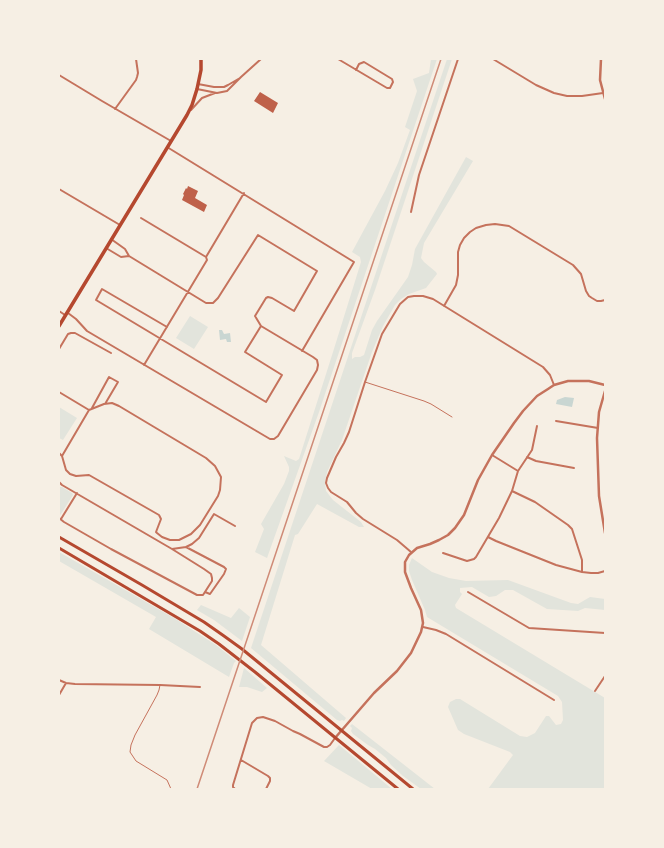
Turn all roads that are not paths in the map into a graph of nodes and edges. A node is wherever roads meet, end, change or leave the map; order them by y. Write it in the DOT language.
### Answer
graph roads {
  1 [pos="136,59"];
  2 [pos="201,59"];
  3 [pos="262,59"];
  4 [pos="338,59"];
  5 [pos="458,59"];
  6 [pos="492,59"];
  7 [pos="601,59"];
  8 [pos="356,70"];
  9 [pos="59,75"];
  10 [pos="241,77"];
  11 [pos="198,86"];
  12 [pos="217,92"];
  13 [pos="603,93"];
  14 [pos="605,99"];
  15 [pos="116,109"];
  16 [pos="187,115"];
  17 [pos="171,141"];
  18 [pos="167,147"];
  19 [pos="59,189"];
  20 [pos="244,194"];
  21 [pos="411,212"];
  22 [pos="141,218"];
  23 [pos="120,225"];
  24 [pos="111,239"];
  25 [pos="106,248"];
  26 [pos="129,256"];
  27 [pos="206,257"];
  28 [pos="187,292"];
  29 [pos="605,300"];
  30 [pos="444,306"];
  31 [pos="59,311"];
  32 [pos="66,313"];
  33 [pos="59,326"];
  34 [pos="261,326"];
  35 [pos="166,327"];
  36 [pos="160,338"];
  37 [pos="59,349"];
  38 [pos="302,350"];
  39 [pos="111,353"];
  40 [pos="144,364"];
  41 [pos="365,382"];
  42 [pos="554,385"];
  43 [pos="605,385"];
  44 [pos="605,391"];
  45 [pos="59,392"];
  46 [pos="105,404"];
  47 [pos="90,410"];
  48 [pos="452,418"];
  49 [pos="556,421"];
  50 [pos="537,426"];
  51 [pos="598,428"];
  52 [pos="59,453"];
  53 [pos="492,455"];
  54 [pos="62,456"];
  55 [pos="527,457"];
  56 [pos="574,468"];
  57 [pos="518,471"];
  58 [pos="59,482"];
  59 [pos="512,491"];
  60 [pos="77,493"];
  61 [pos="60,519"];
  62 [pos="235,526"];
  63 [pos="605,533"];
  64 [pos="59,537"];
  65 [pos="488,537"];
  66 [pos="186,547"];
  67 [pos="59,548"];
  68 [pos="172,549"];
  69 [pos="411,552"];
  70 [pos="443,553"];
  71 [pos="605,571"];
  72 [pos="582,572"];
  73 [pos="205,592"];
  74 [pos="468,592"];
  75 [pos="423,627"];
  76 [pos="605,633"];
  77 [pos="605,676"];
  78 [pos="59,680"];
  79 [pos="66,683"];
  80 [pos="160,685"];
  81 [pos="200,687"];
  82 [pos="595,692"];
  83 [pos="59,696"];
  84 [pos="554,700"];
  85 [pos="341,731"];
  86 [pos="335,738"];
  87 [pos="241,760"];
  88 [pos="171,789"];
  89 [pos="235,789"];
  90 [pos="266,789"];
  91 [pos="398,789"];
  92 [pos="413,789"];
  1 -- 15 [label="street"];
  2 -- 11 [label="main road"];
  3 -- 10 [label="street"];
  4 -- 8 [label="street"];
  5 -- 21 [label="street"];
  6 -- 13 [label="street"];
  7 -- 13 [label="street"];
  8 -- 8 [label="street"];
  9 -- 15 [label="street"];
  10 -- 11 [label="street"];
  10 -- 12 [label="street"];
  11 -- 12 [label="street"];
  11 -- 16 [label="main road"];
  12 -- 16 [label="street"];
  13 -- 14 [label="street"];
  15 -- 17 [label="street"];
  16 -- 17 [label="main road"];
  17 -- 18 [label="main road"];
  18 -- 20 [label="street"];
  18 -- 23 [label="main road"];
  19 -- 23 [label="street"];
  20 -- 27 [label="street"];
  20 -- 38 [label="street"];
  22 -- 27 [label="street"];
  23 -- 24 [label="main road"];
  24 -- 25 [label="main road"];
  24 -- 26 [label="street"];
  25 -- 26 [label="street"];
  25 -- 32 [label="main road"];
  26 -- 28 [label="street"];
  27 -- 28 [label="street"];
  28 -- 34 [label="street"];
  28 -- 35 [label="street"];
  29 -- 30 [label="street"];
  30 -- 41 [label="street"];
  30 -- 42 [label="street"];
  31 -- 32 [label="street"];
  32 -- 33 [label="main road"];
  32 -- 40 [label="street"];
  34 -- 36 [label="street"];
  34 -- 38 [label="street"];
  35 -- 36 [label="street"];
  35 -- 36 [label="street"];
  36 -- 40 [label="street"];
  37 -- 39 [label="street"];
  38 -- 40 [label="street"];
  41 -- 48 [label="lane"];
  41 -- 69 [label="street"];
  42 -- 43 [label="street"];
  42 -- 53 [label="street"];
  44 -- 51 [label="street"];
  45 -- 47 [label="street"];
  46 -- 47 [label="street"];
  46 -- 47 [label="street"];
  46 -- 54 [label="street"];
  47 -- 54 [label="street"];
  49 -- 51 [label="street"];
  50 -- 55 [label="street"];
  51 -- 63 [label="street"];
  52 -- 54 [label="street"];
  53 -- 57 [label="street"];
  53 -- 69 [label="street"];
  55 -- 56 [label="street"];
  55 -- 57 [label="street"];
  57 -- 59 [label="street"];
  58 -- 60 [label="street"];
  59 -- 65 [label="street"];
  59 -- 72 [label="street"];
  60 -- 61 [label="street"];
  60 -- 68 [label="street"];
  61 -- 73 [label="street"];
  62 -- 66 [label="street"];
  64 -- 85 [label="main road"];
  65 -- 70 [label="street"];
  65 -- 72 [label="street"];
  66 -- 68 [label="street"];
  66 -- 73 [label="street"];
  67 -- 86 [label="main road"];
  68 -- 73 [label="street"];
  69 -- 75 [label="street"];
  71 -- 72 [label="street"];
  74 -- 76 [label="street"];
  75 -- 84 [label="street"];
  75 -- 85 [label="street"];
  77 -- 82 [label="street"];
  78 -- 79 [label="street"];
  79 -- 80 [label="street"];
  79 -- 83 [label="street"];
  80 -- 81 [label="street"];
  80 -- 88 [label="lane"];
  85 -- 86 [label="street"];
  85 -- 92 [label="main road"];
  86 -- 87 [label="street"];
  86 -- 91 [label="main road"];
  87 -- 89 [label="street"];
  87 -- 90 [label="street"];
}
